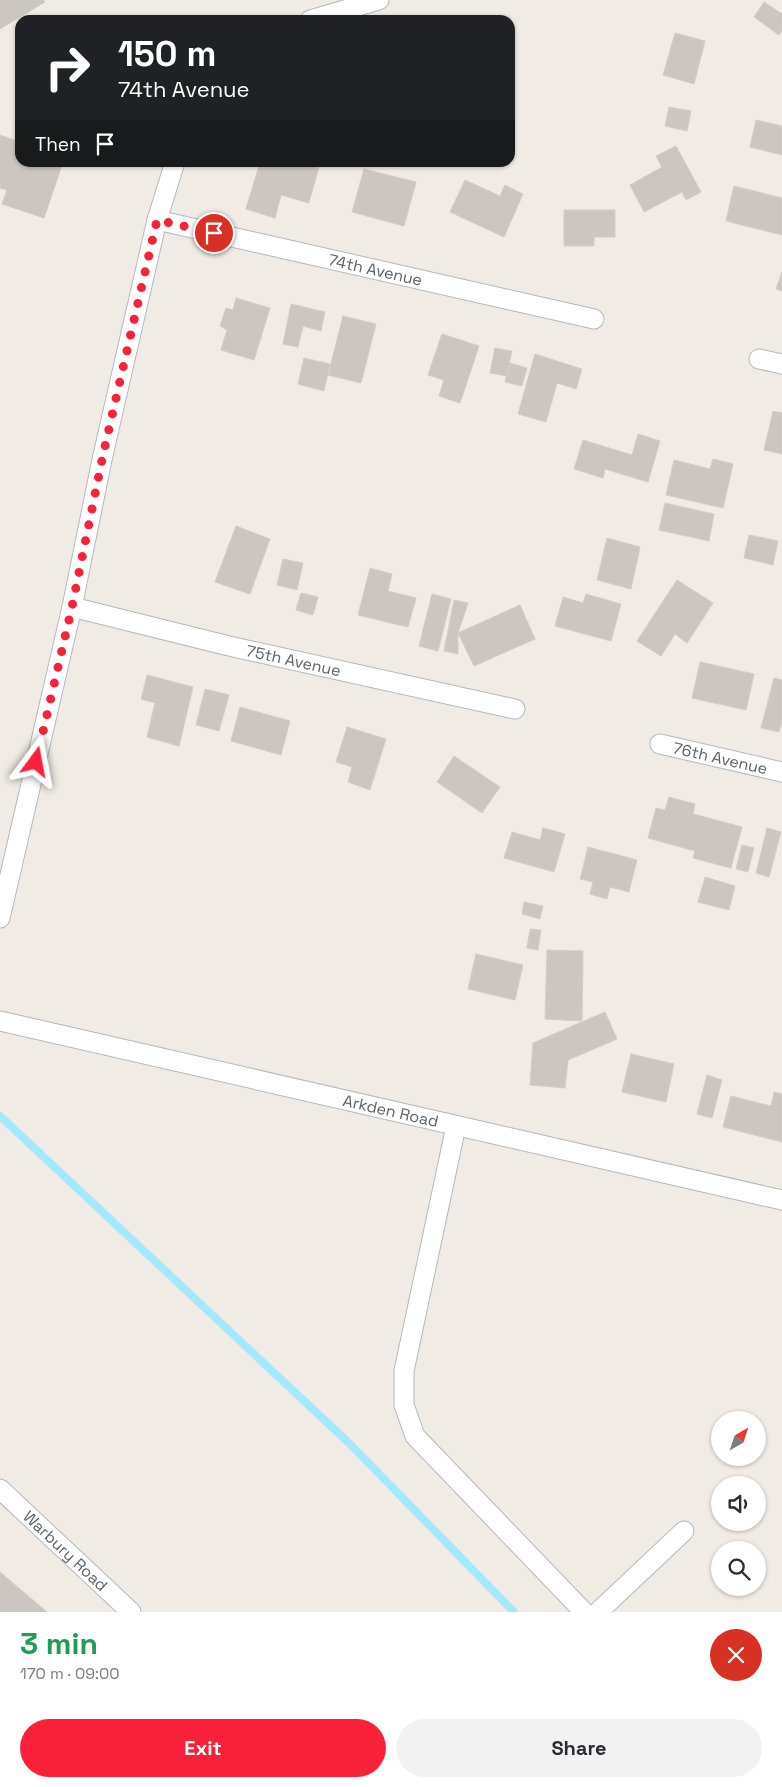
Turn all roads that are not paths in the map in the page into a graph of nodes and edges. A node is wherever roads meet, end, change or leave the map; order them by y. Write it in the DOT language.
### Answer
graph roads {
  1 [pos="379,0"];
  2 [pos="327,15"];
  3 [pos="173,167"];
  4 [pos="157,220"];
  5 [pos="594,319"];
  6 [pos="759,359"];
  7 [pos="782,364"];
  8 [pos="72,607"];
  9 [pos="515,709"];
  10 [pos="660,744"];
  11 [pos="782,772"];
  12 [pos="0,918"];
  13 [pos="0,1021"];
  14 [pos="456,1126"];
  15 [pos="782,1200"];
  16 [pos="0,1489"];
  17 [pos="684,1531"];
  18 [pos="131,1612"];
  19 [pos="584,1612"];
  20 [pos="598,1612"];
  1 -- 2 [label="street"];
  3 -- 4 [label="street"];
  4 -- 5 [label="street, 74th Avenue"];
  4 -- 8 [label="street"];
  6 -- 7 [label="street"];
  8 -- 9 [label="street, 75th Avenue"];
  8 -- 12 [label="street"];
  10 -- 11 [label="street, 76th Avenue"];
  13 -- 14 [label="street, Arkden Road"];
  14 -- 15 [label="street, Arkden Road"];
  14 -- 19 [label="street"];
  16 -- 18 [label="street, Warbury Road"];
  17 -- 20 [label="street"];
}
